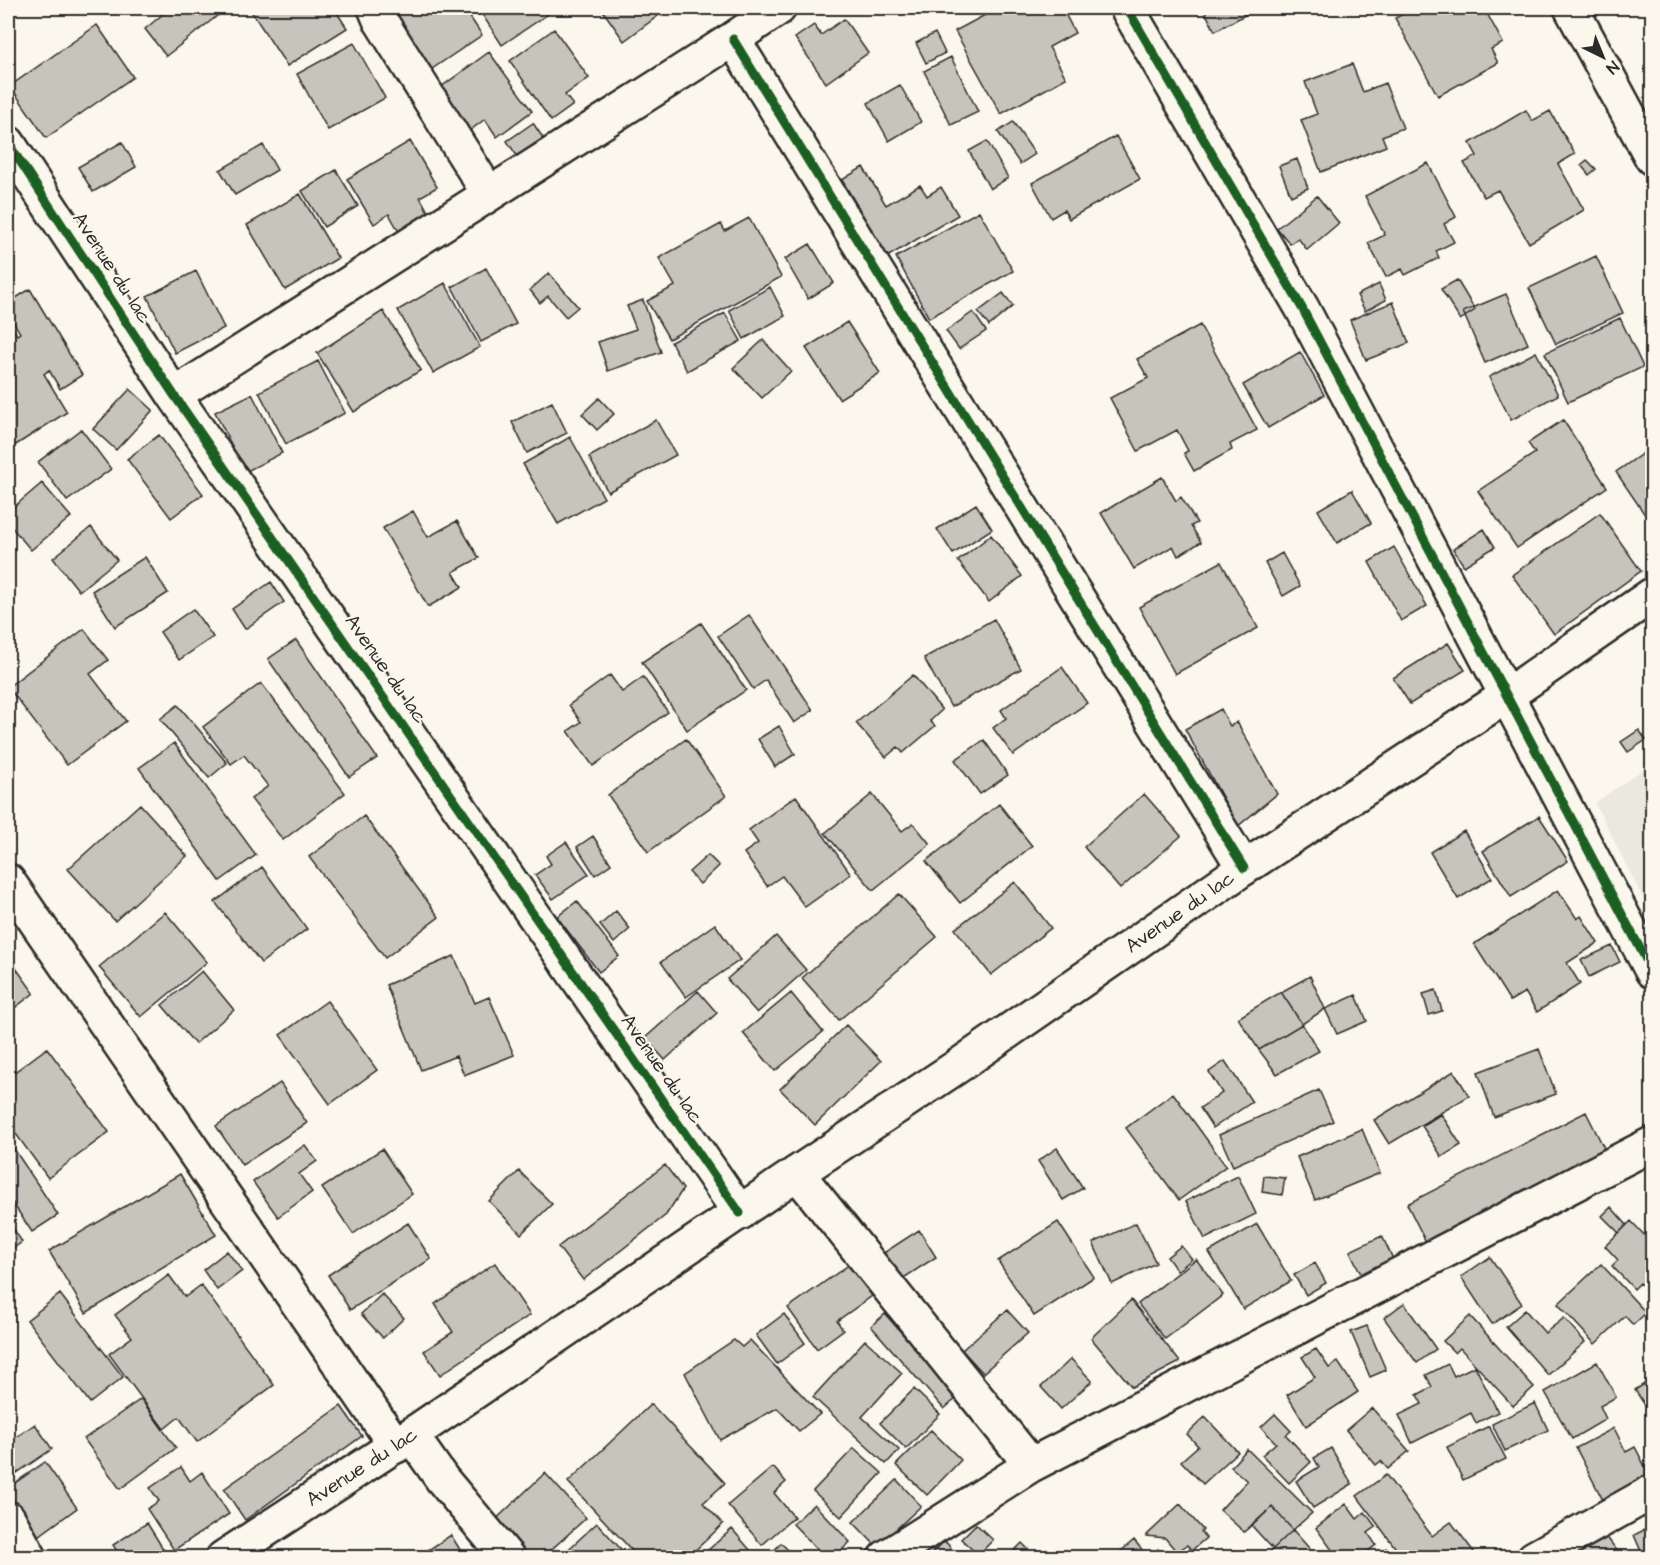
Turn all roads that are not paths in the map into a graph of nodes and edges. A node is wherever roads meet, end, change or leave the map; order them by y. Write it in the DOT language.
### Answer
graph roads {
  1 [pos="375,8"];
  2 [pos="779,8"];
  3 [pos="1127,8"];
  4 [pos="1571,8"];
  5 [pos="733,39"];
  6 [pos="1645,121"];
  7 [pos="8,143"];
  8 [pos="1653,158"];
  9 [pos="489,195"];
  10 [pos="174,395"];
  11 [pos="1653,595"];
  12 [pos="1506,696"];
  13 [pos="1244,868"];
  14 [pos="8,881"];
  15 [pos="1653,971"];
  16 [pos="1653,1144"];
  17 [pos="797,1173"];
  18 [pos="740,1213"];
  19 [pos="404,1440"];
  20 [pos="1031,1464"];
  21 [pos="1653,1492"];
  22 [pos="8,1518"];
  23 [pos="30,1557"];
  24 [pos="223,1557"];
  25 [pos="508,1557"];
  26 [pos="885,1557"];
  27 [pos="1534,1557"];
  1 -- 9 [label="street"];
  2 -- 5 [label="street"];
  3 -- 12 [label="street"];
  4 -- 6 [label="street"];
  5 -- 9 [label="street"];
  5 -- 13 [label="street"];
  6 -- 8 [label="street"];
  7 -- 10 [label="street, Avenue du lac"];
  9 -- 10 [label="street"];
  10 -- 18 [label="street, Avenue du lac"];
  11 -- 12 [label="street, Avenue du lac"];
  12 -- 13 [label="street, Avenue du lac"];
  12 -- 15 [label="street"];
  13 -- 17 [label="street, Avenue du lac"];
  14 -- 19 [label="street"];
  16 -- 20 [label="street"];
  17 -- 18 [label="street, Avenue du lac"];
  17 -- 20 [label="street"];
  18 -- 19 [label="street, Avenue du lac"];
  19 -- 24 [label="street, Avenue du lac"];
  19 -- 25 [label="street"];
  20 -- 26 [label="street"];
  21 -- 27 [label="street"];
  22 -- 23 [label="street"];
}
